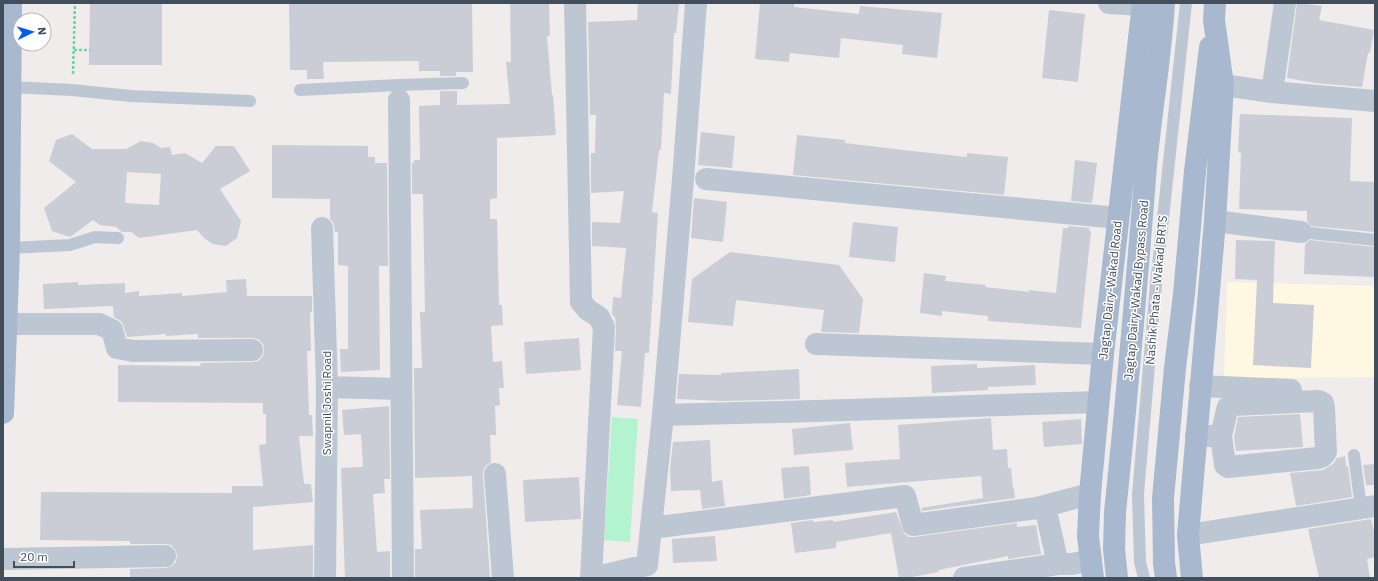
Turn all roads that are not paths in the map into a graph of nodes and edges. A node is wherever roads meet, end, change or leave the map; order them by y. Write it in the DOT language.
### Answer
graph roads {
  1 [pos="11,3"];
  2 [pos="575,3"];
  3 [pos="696,3"];
  4 [pos="1109,3"];
  5 [pos="1164,3"];
  6 [pos="1186,3"];
  7 [pos="1284,3"];
  8 [pos="1142,4"];
  9 [pos="1214,12"];
  10 [pos="463,84"];
  11 [pos="1223,85"];
  12 [pos="11,87"];
  13 [pos="300,90"];
  14 [pos="399,92"];
  15 [pos="1272,92"];
  16 [pos="250,101"];
  17 [pos="1375,102"];
  18 [pos="706,179"];
  19 [pos="1118,218"];
  20 [pos="1215,221"];
  21 [pos="322,228"];
  22 [pos="1301,232"];
  23 [pos="118,238"];
  24 [pos="1375,240"];
  25 [pos="9,248"];
  26 [pos="6,324"];
  27 [pos="816,344"];
  28 [pos="252,350"];
  29 [pos="1103,354"];
  30 [pos="1200,386"];
  31 [pos="327,387"];
  32 [pos="401,390"];
  33 [pos="1326,391"];
  34 [pos="1098,402"];
  35 [pos="3,413"];
  36 [pos="663,415"];
  37 [pos="1196,436"];
  38 [pos="1221,436"];
  39 [pos="1354,455"];
  40 [pos="495,474"];
  41 [pos="1090,494"];
  42 [pos="1044,507"];
  43 [pos="1368,507"];
  44 [pos="651,528"];
  45 [pos="1188,535"];
  46 [pos="165,556"];
  47 [pos="3,559"];
  48 [pos="1058,564"];
  49 [pos="1092,569"];
  50 [pos="325,578"];
  51 [pos="402,578"];
  52 [pos="504,578"];
  53 [pos="592,578"];
  54 [pos="964,578"];
  55 [pos="1117,578"];
  56 [pos="1144,578"];
  57 [pos="1166,578"];
  58 [pos="1192,578"];
  1 -- 12 [label="main road"];
  2 -- 53 [label="street"];
  3 -- 36 [label="street"];
  4 -- 8 [label="street"];
  5 -- 55 [label="main road, Jagtap Dairy-Wakad Bypass Road"];
  6 -- 56 [label="lane, Nashik Phata - Wakad BRTS"];
  7 -- 15 [label="street"];
  8 -- 19 [label="main road, Jagtap Dairy-Wakad Road"];
  9 -- 11 [label="main road"];
  9 -- 57 [label="main road"];
  10 -- 14 [label="lane"];
  11 -- 15 [label="street"];
  11 -- 20 [label="main road"];
  12 -- 16 [label="lane"];
  12 -- 25 [label="main road"];
  13 -- 14 [label="lane"];
  14 -- 32 [label="street"];
  15 -- 17 [label="street"];
  18 -- 19 [label="street"];
  19 -- 29 [label="main road, Jagtap Dairy-Wakad Road"];
  20 -- 22 [label="street"];
  20 -- 30 [label="main road"];
  21 -- 31 [label="street, Swapnil Joshi Road"];
  22 -- 24 [label="lane"];
  23 -- 25 [label="lane"];
  25 -- 26 [label="main road"];
  26 -- 28 [label="street"];
  26 -- 35 [label="main road"];
  27 -- 29 [label="street"];
  29 -- 34 [label="main road, Jagtap Dairy-Wakad Road"];
  30 -- 33 [label="street"];
  30 -- 37 [label="main road"];
  31 -- 32 [label="street"];
  31 -- 50 [label="street, Swapnil Joshi Road"];
  32 -- 51 [label="street"];
  34 -- 36 [label="street"];
  34 -- 41 [label="main road, Jagtap Dairy-Wakad Road"];
  36 -- 44 [label="street"];
  37 -- 38 [label="street"];
  37 -- 45 [label="main road"];
  38 -- 38 [label="street"];
  39 -- 43 [label="lane"];
  40 -- 52 [label="street"];
  41 -- 42 [label="street"];
  41 -- 49 [label="main road, Jagtap Dairy-Wakad Road"];
  42 -- 44 [label="street"];
  42 -- 48 [label="street"];
  43 -- 45 [label="street"];
  44 -- 53 [label="street"];
  45 -- 58 [label="main road"];
  46 -- 47 [label="street"];
  48 -- 49 [label="street"];
  48 -- 54 [label="street"];
}
